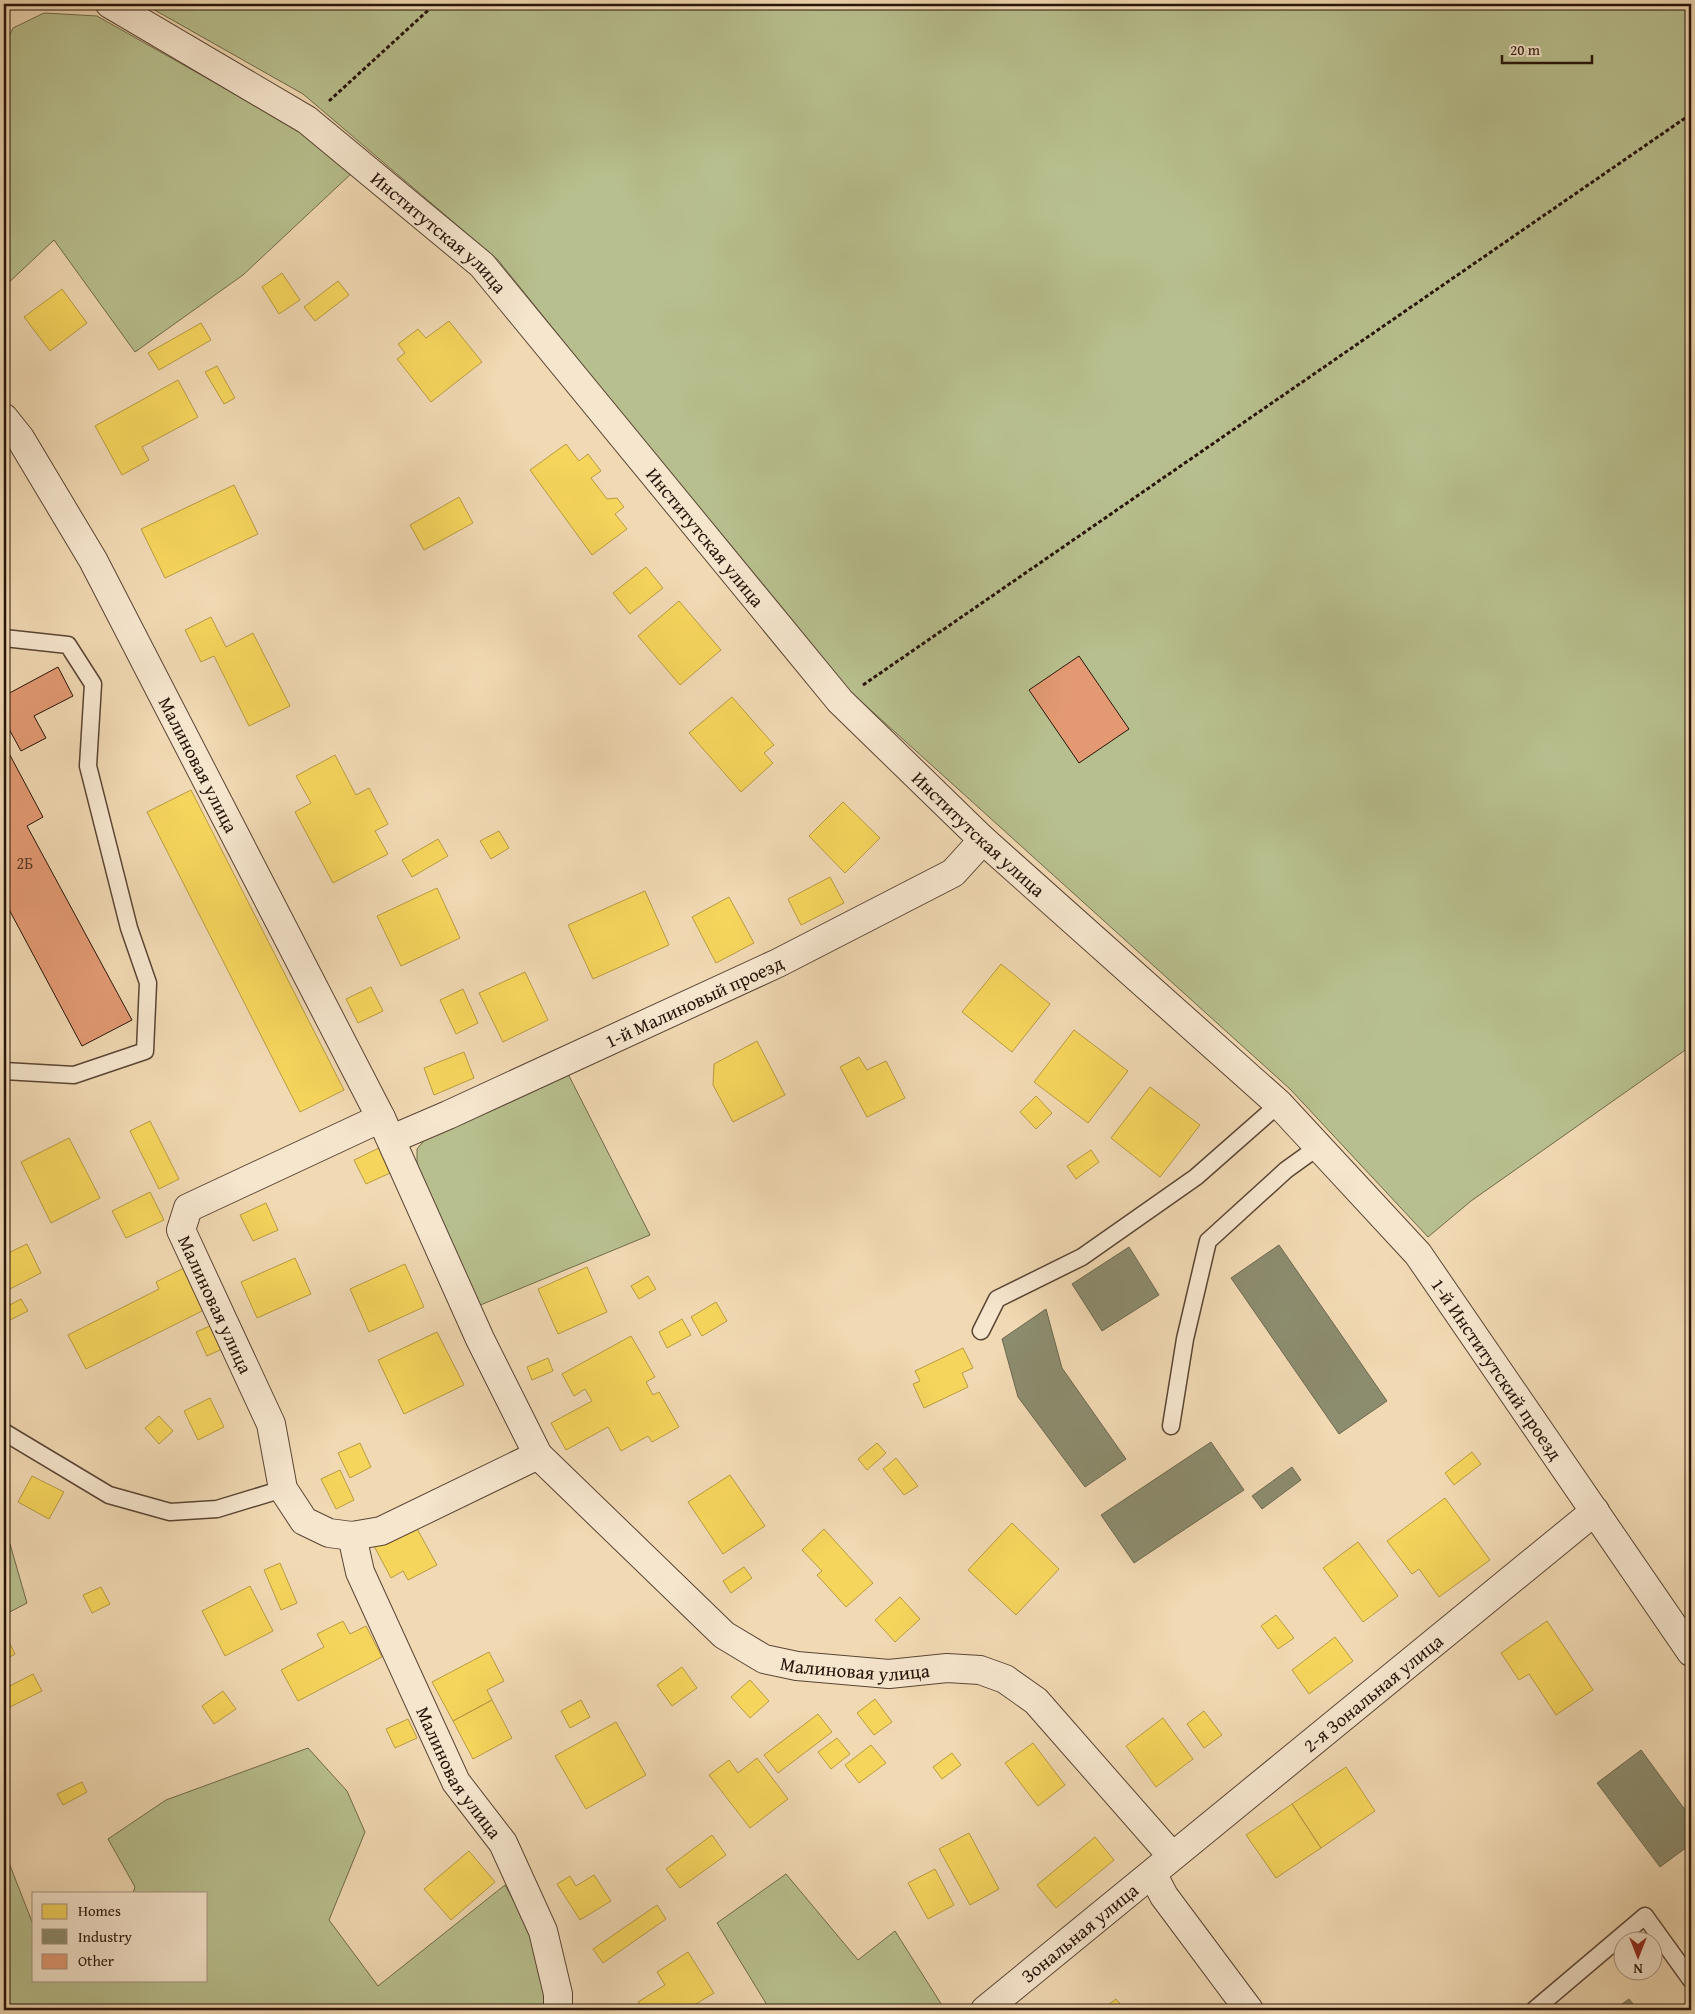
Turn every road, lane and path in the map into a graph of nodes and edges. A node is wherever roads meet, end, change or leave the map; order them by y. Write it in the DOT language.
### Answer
graph roads {
  1 [pos="110,4"];
  2 [pos="435,4"];
  3 [pos="1691,114"];
  4 [pos="308,120"];
  5 [pos="4,418"];
  6 [pos="4,638"];
  7 [pos="840,701"];
  8 [pos="983,840"];
  9 [pos="4,1071"];
  10 [pos="1279,1104"];
  11 [pos="386,1129"];
  12 [pos="1318,1147"];
  13 [pos="981,1331"];
  14 [pos="1171,1426"];
  15 [pos="4,1432"];
  16 [pos="538,1455"];
  17 [pos="283,1490"];
  18 [pos="1594,1511"];
  19 [pos="352,1536"];
  20 [pos="1691,1652"];
  21 [pos="1172,1856"];
  22 [pos="1153,1874"];
  23 [pos="1691,1980"];
  24 [pos="558,2010"];
  25 [pos="985,2010"];
  26 [pos="1250,2010"];
  27 [pos="1534,2010"];
  1 -- 4 [label="street, Институтская улица"];
  2 -- 4 [label="path"];
  3 -- 7 [label="path"];
  4 -- 7 [label="street, Институтская улица"];
  5 -- 11 [label="street, Малиновая улица"];
  6 -- 9 [label="lane"];
  7 -- 8 [label="street, Институтская улица"];
  8 -- 10 [label="street, Институтская улица"];
  8 -- 11 [label="street, 1-й Малиновый проезд"];
  10 -- 12 [label="street, 1-й Институтский проезд"];
  10 -- 13 [label="lane"];
  11 -- 16 [label="street, Малиновая улица"];
  11 -- 17 [label="street, Малиновая улица"];
  12 -- 14 [label="lane"];
  12 -- 18 [label="street, 1-й Институтский проезд"];
  15 -- 17 [label="lane"];
  16 -- 19 [label="street, Малиновая улица"];
  16 -- 21 [label="street, Малиновая улица"];
  17 -- 19 [label="street, Малиновая улица"];
  18 -- 20 [label="street, 1-й Институтский проезд"];
  18 -- 21 [label="street, 2-я Зональная улица"];
  19 -- 24 [label="street, Малиновая улица"];
  21 -- 22 [label="street, 2-я Зональная улица"];
  22 -- 25 [label="street, Зональная улица"];
  22 -- 26 [label="street"];
  23 -- 27 [label="lane"];
}
